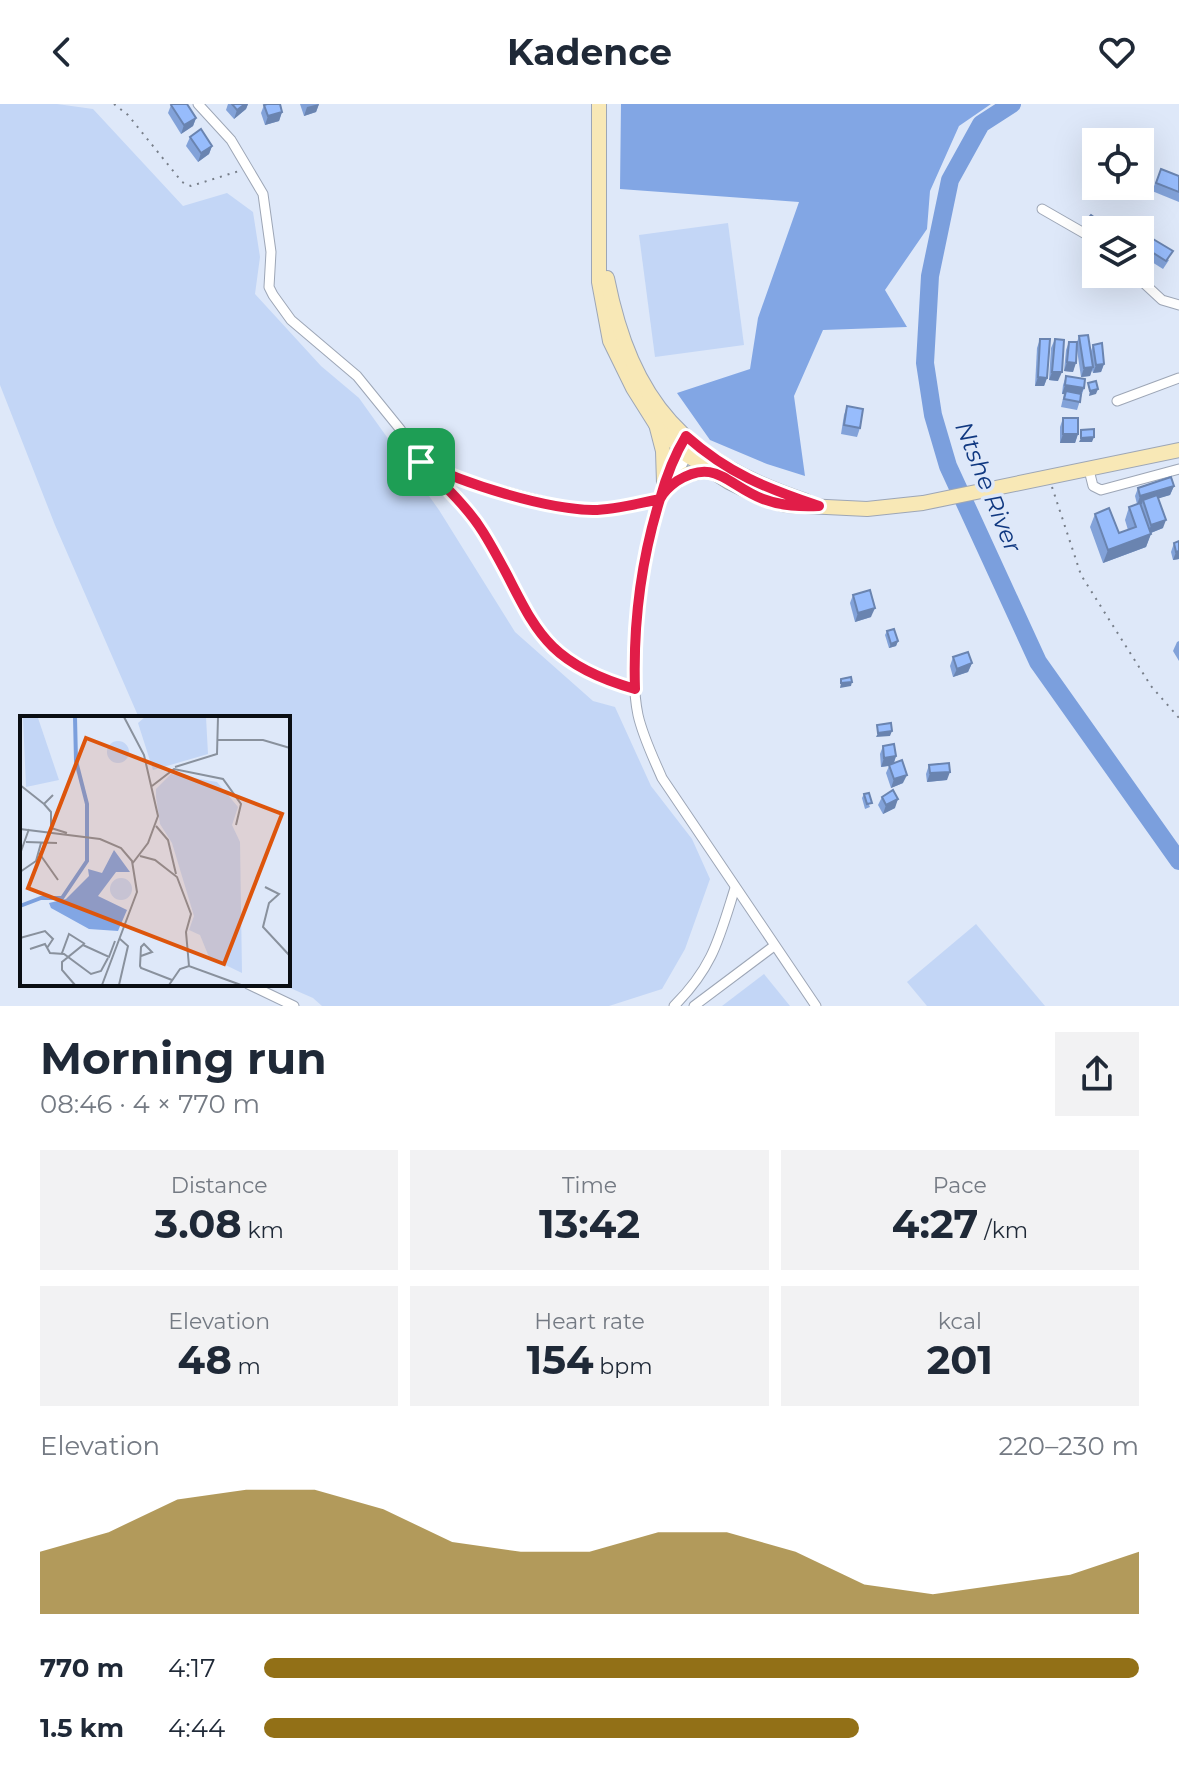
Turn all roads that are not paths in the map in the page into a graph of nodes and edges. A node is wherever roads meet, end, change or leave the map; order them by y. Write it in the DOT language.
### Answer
graph roads {
  1 [pos="198,104"];
  2 [pos="599,104"];
  3 [pos="1042,209"];
  4 [pos="1082,232"];
  5 [pos="599,238"];
  6 [pos="1149,288"];
  7 [pos="1179,305"];
  8 [pos="1179,378"];
  9 [pos="1117,401"];
  10 [pos="655,423"];
  11 [pos="687,446"];
  12 [pos="1179,450"];
  13 [pos="421,462"];
  14 [pos="1179,469"];
  15 [pos="710,470"];
  16 [pos="1089,470"];
  17 [pos="664,490"];
  18 [pos="819,506"];
  19 [pos="635,689"];
  20 [pos="735,888"];
  21 [pos="774,946"];
  22 [pos="252,986"];
  23 [pos="294,1006"];
  24 [pos="674,1006"];
  25 [pos="694,1006"];
  26 [pos="816,1006"];
  1 -- 13 [label="street"];
  2 -- 5 [label="street"];
  3 -- 4 [label="street"];
  5 -- 10 [label="street"];
  5 -- 11 [label="street"];
  6 -- 7 [label="street"];
  8 -- 9 [label="street"];
  10 -- 11 [label="street"];
  10 -- 17 [label="street"];
  11 -- 15 [label="street"];
  11 -- 17 [label="street"];
  11 -- 18 [label="street"];
  12 -- 16 [label="street"];
  13 -- 17 [label="street"];
  13 -- 19 [label="street"];
  14 -- 16 [label="street"];
  15 -- 17 [label="street"];
  15 -- 18 [label="street"];
  16 -- 18 [label="street"];
  17 -- 19 [label="street"];
  19 -- 20 [label="street"];
  20 -- 21 [label="street"];
  20 -- 24 [label="street"];
  21 -- 25 [label="street"];
  21 -- 26 [label="street"];
  22 -- 23 [label="street"];
}
